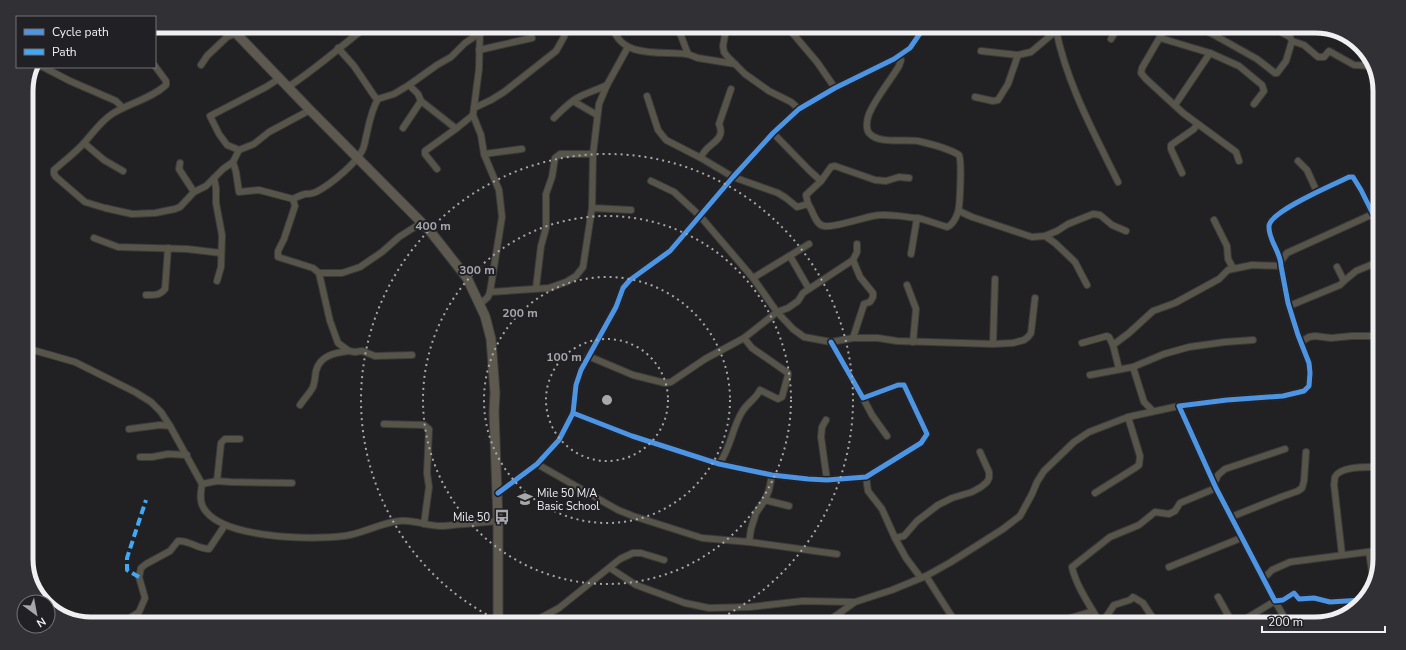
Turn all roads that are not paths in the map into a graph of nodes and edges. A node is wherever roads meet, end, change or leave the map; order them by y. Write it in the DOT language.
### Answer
graph roads {
  1 [pos="230,33"];
  2 [pos="237,33"];
  3 [pos="358,33"];
  4 [pos="477,33"];
  5 [pos="480,33"];
  6 [pos="565,33"];
  7 [pos="615,33"];
  8 [pos="680,33"];
  9 [pos="725,33"];
  10 [pos="792,33"];
  11 [pos="920,33"];
  12 [pos="1053,33"];
  13 [pos="1057,33"];
  14 [pos="1114,33"];
  15 [pos="1162,33"];
  16 [pos="1212,33"];
  17 [pos="1283,33"];
  18 [pos="532,38"];
  19 [pos="1160,38"];
  20 [pos="1111,39"];
  21 [pos="1292,41"];
  22 [pos="628,47"];
  23 [pos="338,48"];
  24 [pos="479,50"];
  25 [pos="981,51"];
  26 [pos="1210,53"];
  27 [pos="688,54"];
  28 [pos="1018,55"];
  29 [pos="899,56"];
  30 [pos="201,64"];
  31 [pos="735,64"];
  32 [pos="1367,65"];
  33 [pos="156,67"];
  34 [pos="45,68"];
  35 [pos="280,78"];
  36 [pos="409,85"];
  37 [pos="607,85"];
  38 [pos="288,87"];
  39 [pos="835,88"];
  40 [pos="730,90"];
  41 [pos="646,96"];
  42 [pos="975,97"];
  43 [pos="378,99"];
  44 [pos="421,100"];
  45 [pos="573,100"];
  46 [pos="1254,104"];
  47 [pos="1175,105"];
  48 [pos="123,108"];
  49 [pos="474,108"];
  50 [pos="799,109"];
  51 [pos="310,110"];
  52 [pos="473,115"];
  53 [pos="597,115"];
  54 [pos="554,118"];
  55 [pos="1197,124"];
  56 [pos="404,128"];
  57 [pos="457,128"];
  58 [pos="773,133"];
  59 [pos="84,143"];
  60 [pos="522,149"];
  61 [pos="239,150"];
  62 [pos="484,154"];
  63 [pos="593,154"];
  64 [pos="357,157"];
  65 [pos="701,158"];
  66 [pos="1298,160"];
  67 [pos="1239,161"];
  68 [pos="233,162"];
  69 [pos="180,163"];
  70 [pos="437,169"];
  71 [pos="123,171"];
  72 [pos="1182,173"];
  73 [pos="733,177"];
  74 [pos="214,178"];
  75 [pos="908,178"];
  76 [pos="651,181"];
  77 [pos="821,181"];
  78 [pos="1118,182"];
  79 [pos="194,192"];
  80 [pos="1317,192"];
  81 [pos="293,199"];
  82 [pos="808,204"];
  83 [pos="592,208"];
  84 [pos="631,210"];
  85 [pos="959,211"];
  86 [pos="1372,214"];
  87 [pos="700,216"];
  88 [pos="917,218"];
  89 [pos="1214,220"];
  90 [pos="421,223"];
  91 [pos="1126,231"];
  92 [pos="1045,236"];
  93 [pos="94,238"];
  94 [pos="809,244"];
  95 [pos="856,244"];
  96 [pos="168,248"];
  97 [pos="221,253"];
  98 [pos="911,254"];
  99 [pos="790,256"];
  100 [pos="853,260"];
  101 [pos="1281,264"];
  102 [pos="1373,264"];
  103 [pos="1337,267"];
  104 [pos="1233,268"];
  105 [pos="319,273"];
  106 [pos="753,278"];
  107 [pos="995,279"];
  108 [pos="217,281"];
  109 [pos="1344,282"];
  110 [pos="907,285"];
  111 [pos="1087,285"];
  112 [pos="536,288"];
  113 [pos="809,289"];
  114 [pos="490,292"];
  115 [pos="146,295"];
  116 [pos="1035,298"];
  117 [pos="479,306"];
  118 [pos="1290,306"];
  119 [pos="777,312"];
  120 [pos="1373,336"];
  121 [pos="744,338"];
  122 [pos="853,338"];
  123 [pos="1253,340"];
  124 [pos="831,342"];
  125 [pos="913,342"];
  126 [pos="1301,342"];
  127 [pos="338,343"];
  128 [pos="1082,343"];
  129 [pos="993,344"];
  130 [pos="1114,345"];
  131 [pos="33,350"];
  132 [pos="349,351"];
  133 [pos="333,354"];
  134 [pos="412,355"];
  135 [pos="588,356"];
  136 [pos="1133,367"];
  137 [pos="1119,369"];
  138 [pos="1090,375"];
  139 [pos="863,398"];
  140 [pos="300,405"];
  141 [pos="1179,406"];
  142 [pos="1153,411"];
  143 [pos="573,413"];
  144 [pos="1128,417"];
  145 [pos="826,420"];
  146 [pos="384,424"];
  147 [pos="170,426"];
  148 [pos="128,429"];
  149 [pos="887,436"];
  150 [pos="240,439"];
  151 [pos="1285,448"];
  152 [pos="980,452"];
  153 [pos="1306,452"];
  154 [pos="187,455"];
  155 [pos="140,457"];
  156 [pos="537,464"];
  157 [pos="719,464"];
  158 [pos="1373,467"];
  159 [pos="772,475"];
  160 [pos="866,477"];
  161 [pos="827,480"];
  162 [pos="217,481"];
  163 [pos="292,483"];
  164 [pos="202,484"];
  165 [pos="1215,486"];
  166 [pos="498,493"];
  167 [pos="1095,493"];
  168 [pos="764,500"];
  169 [pos="789,506"];
  170 [pos="1231,518"];
  171 [pos="498,521"];
  172 [pos="424,524"];
  173 [pos="225,525"];
  174 [pos="895,538"];
  175 [pos="1241,538"];
  176 [pos="749,542"];
  177 [pos="1372,552"];
  178 [pos="837,554"];
  179 [pos="1342,555"];
  180 [pos="664,560"];
  181 [pos="1373,563"];
  182 [pos="1169,567"];
  183 [pos="610,568"];
  184 [pos="924,577"];
  185 [pos="1264,578"];
  186 [pos="1218,597"];
  187 [pos="1356,600"];
  188 [pos="855,602"];
  189 [pos="1275,602"];
  190 [pos="1093,611"];
  191 [pos="131,617"];
  192 [pos="498,617"];
  193 [pos="542,617"];
  194 [pos="834,617"];
  195 [pos="952,617"];
  196 [pos="1074,617"];
  197 [pos="1097,617"];
  198 [pos="1105,617"];
  199 [pos="1152,617"];
  200 [pos="1229,617"];
  201 [pos="1248,617"];
  202 [pos="1284,617"];
  1 -- 30 [label="street"];
  2 -- 35 [label="highway"];
  3 -- 23 [label="street"];
  4 -- 36 [label="street"];
  5 -- 24 [label="street"];
  6 -- 49 [label="street"];
  7 -- 22 [label="street"];
  8 -- 27 [label="street"];
  9 -- 31 [label="street"];
  10 -- 39 [label="street"];
  11 -- 29 [label="street"];
  12 -- 28 [label="street"];
  13 -- 78 [label="street"];
  14 -- 20 [label="street"];
  15 -- 19 [label="street"];
  16 -- 21 [label="street"];
  17 -- 21 [label="street"];
  18 -- 24 [label="street"];
  19 -- 26 [label="street"];
  19 -- 47 [label="street"];
  21 -- 32 [label="street"];
  22 -- 27 [label="street"];
  22 -- 37 [label="street"];
  23 -- 38 [label="street"];
  23 -- 43 [label="street"];
  24 -- 49 [label="street"];
  25 -- 28 [label="street"];
  26 -- 46 [label="street"];
  26 -- 47 [label="street"];
  27 -- 31 [label="street"];
  28 -- 42 [label="street"];
  29 -- 39 [label="street"];
  29 -- 85 [label="street"];
  31 -- 50 [label="street"];
  33 -- 48 [label="street"];
  34 -- 48 [label="street"];
  35 -- 38 [label="highway"];
  35 -- 61 [label="street"];
  36 -- 43 [label="street"];
  36 -- 44 [label="street"];
  37 -- 45 [label="street"];
  37 -- 53 [label="street"];
  38 -- 51 [label="highway"];
  39 -- 50 [label="street"];
  40 -- 65 [label="street"];
  41 -- 65 [label="street"];
  43 -- 64 [label="street"];
  44 -- 56 [label="street"];
  44 -- 57 [label="street"];
  45 -- 53 [label="street"];
  45 -- 54 [label="street"];
  47 -- 55 [label="street"];
  48 -- 59 [label="street"];
  49 -- 52 [label="street"];
  50 -- 58 [label="street"];
  51 -- 61 [label="street"];
  51 -- 64 [label="highway"];
  52 -- 57 [label="street"];
  52 -- 62 [label="street"];
  53 -- 63 [label="street"];
  55 -- 67 [label="street"];
  55 -- 72 [label="street"];
  57 -- 70 [label="street"];
  58 -- 73 [label="street"];
  58 -- 77 [label="street"];
  59 -- 71 [label="street"];
  59 -- 79 [label="street"];
  60 -- 62 [label="street"];
  61 -- 68 [label="street"];
  62 -- 114 [label="street"];
  63 -- 83 [label="street"];
  63 -- 112 [label="street"];
  64 -- 81 [label="street"];
  64 -- 90 [label="highway"];
  65 -- 73 [label="street"];
  66 -- 80 [label="street"];
  68 -- 74 [label="street"];
  68 -- 81 [label="street"];
  69 -- 79 [label="street"];
  73 -- 82 [label="street"];
  73 -- 87 [label="street"];
  74 -- 79 [label="street"];
  74 -- 97 [label="street"];
  75 -- 77 [label="street"];
  76 -- 87 [label="street"];
  77 -- 82 [label="street"];
  80 -- 86 [label="street"];
  80 -- 101 [label="street"];
  81 -- 105 [label="street"];
  82 -- 88 [label="street"];
  83 -- 84 [label="street"];
  83 -- 112 [label="street"];
  85 -- 88 [label="street"];
  85 -- 92 [label="street"];
  86 -- 101 [label="street"];
  87 -- 106 [label="street"];
  87 -- 135 [label="street"];
  88 -- 98 [label="street"];
  89 -- 104 [label="street"];
  90 -- 105 [label="street"];
  90 -- 117 [label="highway"];
  91 -- 92 [label="street"];
  92 -- 111 [label="street"];
  93 -- 96 [label="street"];
  94 -- 99 [label="street"];
  95 -- 100 [label="street"];
  96 -- 97 [label="street"];
  96 -- 115 [label="street"];
  97 -- 108 [label="street"];
  99 -- 106 [label="street"];
  99 -- 113 [label="street"];
  100 -- 113 [label="street"];
  100 -- 122 [label="street"];
  101 -- 104 [label="street"];
  101 -- 118 [label="street"];
  102 -- 109 [label="street"];
  103 -- 109 [label="street"];
  104 -- 130 [label="street"];
  105 -- 127 [label="street"];
  106 -- 119 [label="street"];
  107 -- 129 [label="street"];
  109 -- 118 [label="street"];
  110 -- 125 [label="street"];
  112 -- 114 [label="street"];
  113 -- 119 [label="street"];
  114 -- 117 [label="street"];
  116 -- 129 [label="street"];
  117 -- 166 [label="highway"];
  118 -- 126 [label="street"];
  119 -- 121 [label="street"];
  119 -- 124 [label="street"];
  120 -- 126 [label="street"];
  121 -- 135 [label="street"];
  121 -- 157 [label="street"];
  122 -- 124 [label="street"];
  122 -- 125 [label="street"];
  123 -- 136 [label="street"];
  124 -- 139 [label="street"];
  125 -- 129 [label="street"];
  126 -- 141 [label="street"];
  127 -- 132 [label="street"];
  127 -- 133 [label="street"];
  128 -- 130 [label="street"];
  130 -- 137 [label="street"];
  131 -- 147 [label="street"];
  132 -- 133 [label="street"];
  132 -- 134 [label="street"];
  133 -- 140 [label="street"];
  135 -- 143 [label="street"];
  136 -- 137 [label="street"];
  136 -- 142 [label="street"];
  137 -- 138 [label="street"];
  139 -- 149 [label="street"];
  139 -- 160 [label="street"];
  141 -- 142 [label="street"];
  141 -- 165 [label="street"];
  142 -- 144 [label="street"];
  143 -- 156 [label="street"];
  143 -- 157 [label="street"];
  144 -- 167 [label="street"];
  144 -- 184 [label="street"];
  145 -- 161 [label="street"];
  146 -- 172 [label="street"];
  147 -- 148 [label="street"];
  147 -- 154 [label="street"];
  150 -- 162 [label="street"];
  151 -- 165 [label="street"];
  152 -- 174 [label="street"];
  153 -- 170 [label="street"];
  154 -- 155 [label="street"];
  154 -- 164 [label="street"];
  156 -- 166 [label="street"];
  156 -- 176 [label="street"];
  157 -- 159 [label="street"];
  158 -- 179 [label="street"];
  159 -- 161 [label="street"];
  159 -- 168 [label="street"];
  160 -- 161 [label="street"];
  160 -- 174 [label="street"];
  162 -- 163 [label="street"];
  162 -- 164 [label="street"];
  164 -- 173 [label="street"];
  165 -- 170 [label="street"];
  165 -- 190 [label="street"];
  166 -- 171 [label="highway"];
  168 -- 169 [label="street"];
  168 -- 176 [label="street"];
  170 -- 175 [label="street"];
  171 -- 172 [label="street"];
  171 -- 192 [label="highway"];
  172 -- 173 [label="street"];
  173 -- 191 [label="street"];
  174 -- 184 [label="street"];
  175 -- 182 [label="street"];
  175 -- 185 [label="street"];
  176 -- 178 [label="street"];
  177 -- 179 [label="street"];
  177 -- 181 [label="street"];
  179 -- 185 [label="street"];
  180 -- 183 [label="street"];
  183 -- 188 [label="street"];
  183 -- 193 [label="street"];
  184 -- 188 [label="street"];
  184 -- 195 [label="street"];
  185 -- 189 [label="street"];
  186 -- 200 [label="street"];
  187 -- 189 [label="street"];
  188 -- 194 [label="street"];
  189 -- 201 [label="street"];
  189 -- 202 [label="street"];
  190 -- 196 [label="street"];
  190 -- 197 [label="street"];
  198 -- 199 [label="street"];
}
